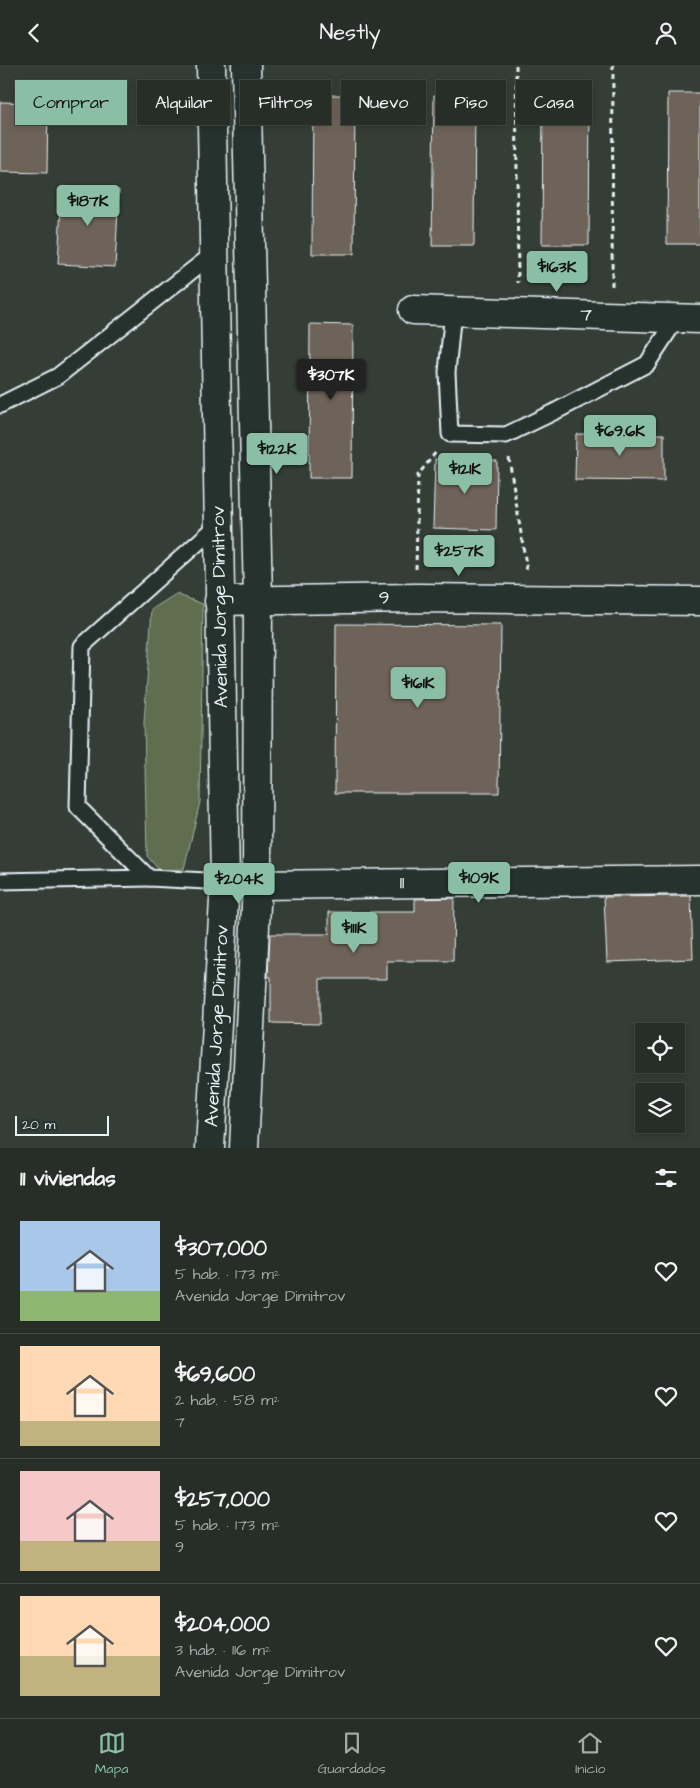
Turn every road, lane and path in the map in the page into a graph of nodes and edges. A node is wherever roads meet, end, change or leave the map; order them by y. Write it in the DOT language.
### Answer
graph roads {
  1 [pos="211,65"];
  2 [pos="246,65"];
  3 [pos="516,65"];
  4 [pos="613,65"];
  5 [pos="213,253"];
  6 [pos="412,310"];
  7 [pos="453,311"];
  8 [pos="518,313"];
  9 [pos="612,316"];
  10 [pos="689,319"];
  11 [pos="0,405"];
  12 [pos="450,434"];
  13 [pos="506,435"];
  14 [pos="220,523"];
  15 [pos="416,598"];
  16 [pos="531,598"];
  17 [pos="258,600"];
  18 [pos="219,601"];
  19 [pos="700,601"];
  20 [pos="149,878"];
  21 [pos="700,880"];
  22 [pos="0,881"];
  23 [pos="225,882"];
  24 [pos="257,885"];
  25 [pos="211,1146"];
  26 [pos="243,1148"];
  1 -- 5 [label="main road, Avenida Jorge Dimitrov"];
  2 -- 17 [label="main road, Avenida Jorge Dimitrov"];
  3 -- 8 [label="path"];
  4 -- 9 [label="path"];
  5 -- 11 [label="lane"];
  5 -- 14 [label="main road, Avenida Jorge Dimitrov"];
  6 -- 7 [label="main road, 7"];
  7 -- 8 [label="main road, 7"];
  7 -- 12 [label="lane"];
  8 -- 9 [label="main road, 7"];
  9 -- 10 [label="main road, 7"];
  10 -- 13 [label="lane"];
  12 -- 13 [label="lane"];
  12 -- 15 [label="path"];
  13 -- 16 [label="path"];
  14 -- 18 [label="main road, Avenida Jorge Dimitrov"];
  14 -- 20 [label="lane"];
  15 -- 16 [label="main road, 9"];
  15 -- 17 [label="main road, 9"];
  16 -- 19 [label="main road, 9"];
  17 -- 18 [label="main road, 9"];
  17 -- 24 [label="main road, Avenida Jorge Dimitrov"];
  18 -- 23 [label="main road, Avenida Jorge Dimitrov"];
  20 -- 22 [label="lane"];
  20 -- 23 [label="lane"];
  21 -- 24 [label="main road, 11"];
  23 -- 24 [label="main road, 11"];
  23 -- 25 [label="main road, Avenida Jorge Dimitrov"];
  24 -- 26 [label="main road, Avenida Jorge Dimitrov"];
  25 -- 26 [label="main road"];
}
